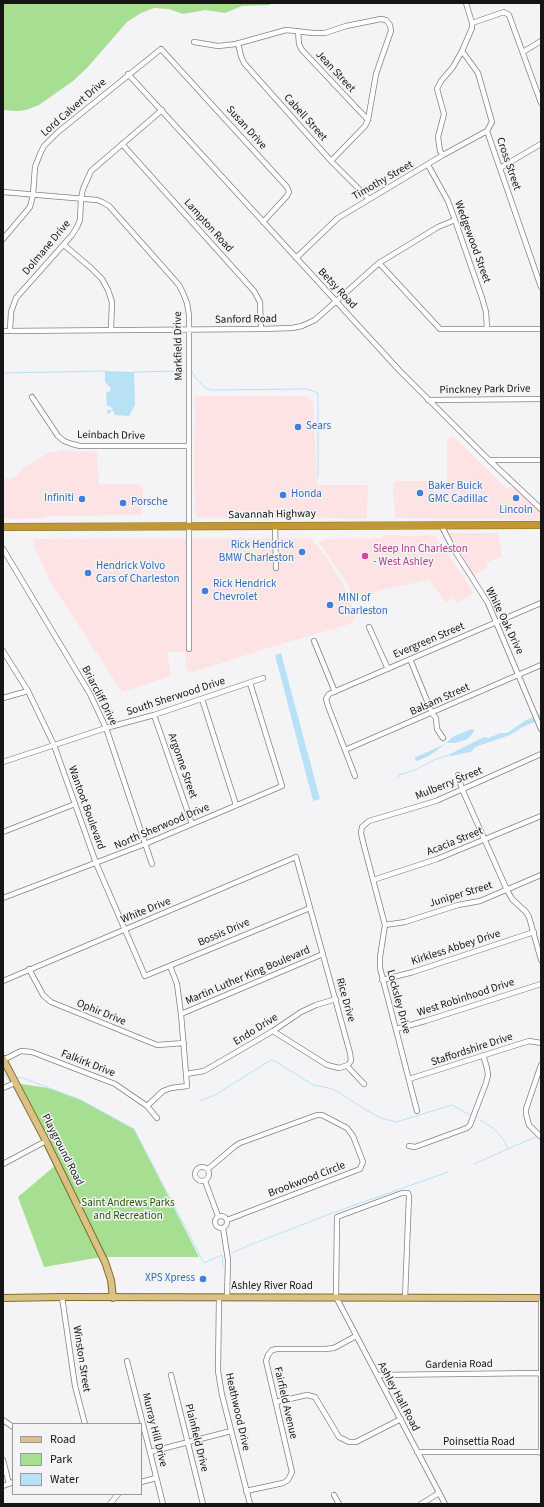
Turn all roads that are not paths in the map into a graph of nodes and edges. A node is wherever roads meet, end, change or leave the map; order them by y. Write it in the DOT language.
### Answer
graph roads {
  1 [pos="466,3"];
  2 [pos="472,23"];
  3 [pos="298,32"];
  4 [pos="541,41"];
  5 [pos="194,42"];
  6 [pos="238,43"];
  7 [pos="161,49"];
  8 [pos="462,51"];
  9 [pos="523,52"];
  10 [pos="128,74"];
  11 [pos="541,103"];
  12 [pos="162,110"];
  13 [pos="368,120"];
  14 [pos="487,131"];
  15 [pos="122,144"];
  16 [pos="541,144"];
  17 [pos="443,155"];
  18 [pos="332,161"];
  19 [pos="428,165"];
  20 [pos="500,168"];
  21 [pos="3,192"];
  22 [pos="33,195"];
  23 [pos="81,199"];
  24 [pos="369,199"];
  25 [pos="455,220"];
  26 [pos="263,222"];
  27 [pos="3,239"];
  28 [pos="64,245"];
  29 [pos="296,258"];
  30 [pos="379,263"];
  31 [pos="541,287"];
  32 [pos="337,301"];
  33 [pos="189,329"];
  34 [pos="261,329"];
  35 [pos="487,329"];
  36 [pos="541,329"];
  37 [pos="3,330"];
  38 [pos="10,330"];
  39 [pos="111,330"];
  40 [pos="32,397"];
  41 [pos="541,399"];
  42 [pos="428,400"];
  43 [pos="188,446"];
  44 [pos="489,460"];
  45 [pos="541,460"];
  46 [pos="541,509"];
  47 [pos="275,525"];
  48 [pos="440,525"];
  49 [pos="541,525"];
  50 [pos="189,527"];
  51 [pos="3,528"];
  52 [pos="3,549"];
  53 [pos="4,555"];
  54 [pos="276,568"];
  55 [pos="541,604"];
  56 [pos="497,622"];
  57 [pos="369,627"];
  58 [pos="314,641"];
  59 [pos="189,649"];
  60 [pos="3,651"];
  61 [pos="410,659"];
  62 [pos="541,666"];
  63 [pos="388,669"];
  64 [pos="519,675"];
  65 [pos="263,678"];
  66 [pos="250,683"];
  67 [pos="28,691"];
  68 [pos="335,692"];
  69 [pos="3,698"];
  70 [pos="202,699"];
  71 [pos="432,713"];
  72 [pos="154,714"];
  73 [pos="106,728"];
  74 [pos="541,729"];
  75 [pos="443,738"];
  76 [pos="54,745"];
  77 [pos="345,750"];
  78 [pos="541,754"];
  79 [pos="3,762"];
  80 [pos="458,775"];
  81 [pos="355,776"];
  82 [pos="462,789"];
  83 [pos="75,804"];
  84 [pos="236,805"];
  85 [pos="541,816"];
  86 [pos="192,824"];
  87 [pos="362,826"];
  88 [pos="3,832"];
  89 [pos="485,840"];
  90 [pos="145,844"];
  91 [pos="296,857"];
  92 [pos="96,863"];
  93 [pos="152,864"];
  94 [pos="541,875"];
  95 [pos="373,880"];
  96 [pos="507,890"];
  97 [pos="3,898"];
  98 [pos="310,908"];
  99 [pos="385,925"];
  100 [pos="126,929"];
  101 [pos="534,932"];
  102 [pos="322,954"];
  103 [pos="541,960"];
  104 [pos="170,966"];
  105 [pos="29,969"];
  106 [pos="145,976"];
  107 [pos="382,980"];
  108 [pos="3,981"];
  109 [pos="541,984"];
  110 [pos="336,1000"];
  111 [pos="181,1014"];
  112 [pos="396,1029"];
  113 [pos="273,1031"];
  114 [pos="184,1043"];
  115 [pos="541,1043"];
  116 [pos="483,1056"];
  117 [pos="3,1059"];
  118 [pos="541,1065"];
  119 [pos="347,1066"];
  120 [pos="186,1074"];
  121 [pos="409,1079"];
  122 [pos="15,1083"];
  123 [pos="364,1084"];
  124 [pos="3,1088"];
  125 [pos="147,1106"];
  126 [pos="417,1111"];
  127 [pos="157,1118"];
  128 [pos="541,1137"];
  129 [pos="46,1141"];
  130 [pos="410,1146"];
  131 [pos="3,1164"];
  132 [pos="208,1169"];
  133 [pos="205,1181"];
  134 [pos="218,1216"];
  135 [pos="227,1220"];
  136 [pos="223,1228"];
  137 [pos="62,1297"];
  138 [pos="336,1297"];
  139 [pos="3,1298"];
  140 [pos="113,1298"];
  141 [pos="219,1298"];
  142 [pos="227,1298"];
  143 [pos="405,1298"];
  144 [pos="541,1298"];
  145 [pos="356,1336"];
  146 [pos="541,1354"];
  147 [pos="127,1361"];
  148 [pos="541,1373"];
  149 [pos="171,1375"];
  150 [pos="377,1375"];
  151 [pos="276,1402"];
  152 [pos="541,1402"];
  153 [pos="401,1419"];
  154 [pos="3,1420"];
  155 [pos="85,1423"];
  156 [pos="12,1426"];
  157 [pos="231,1431"];
  158 [pos="187,1442"];
  159 [pos="150,1452"];
  160 [pos="417,1452"];
  161 [pos="541,1453"];
  162 [pos="3,1460"];
  163 [pos="156,1478"];
  164 [pos="142,1482"];
  165 [pos="11,1483"];
  166 [pos="3,1486"];
  167 [pos="246,1491"];
  168 [pos="439,1493"];
  169 [pos="117,1495"];
  170 [pos="334,1495"];
  171 [pos="110,1504"];
  172 [pos="163,1504"];
  173 [pos="203,1504"];
  174 [pos="250,1504"];
  175 [pos="339,1504"];
  176 [pos="421,1504"];
  177 [pos="446,1504"];
  1 -- 2 [label="street"];
  2 -- 8 [label="street"];
  2 -- 9 [label="street"];
  3 -- 6 [label="street"];
  3 -- 13 [label="street, Jean Street"];
  3 -- 13 [label="street"];
  4 -- 9 [label="street"];
  5 -- 6 [label="street"];
  6 -- 18 [label="street, Cabell Street"];
  7 -- 10 [label="street, Lord Calvert Drive"];
  7 -- 26 [label="street, Susan Drive"];
  8 -- 14 [label="street, Cross Street"];
  8 -- 17 [label="street"];
  9 -- 11 [label="street"];
  10 -- 12 [label="street, Betsy Road"];
  10 -- 22 [label="street, Lord Calvert Drive"];
  12 -- 15 [label="street, Dolmane Drive"];
  12 -- 26 [label="street, Betsy Road"];
  13 -- 18 [label="street"];
  14 -- 17 [label="street, Timothy Street"];
  14 -- 20 [label="street, Cross Street"];
  15 -- 23 [label="street, Dolmane Drive"];
  15 -- 34 [label="street, Lampton Road"];
  16 -- 20 [label="street"];
  17 -- 19 [label="street, Timothy Street"];
  18 -- 24 [label="street, Cabell Street"];
  19 -- 24 [label="street, Timothy Street"];
  19 -- 25 [label="street, Wedgewood Street"];
  20 -- 31 [label="street, Cross Street"];
  21 -- 22 [label="street, Markfield Drive"];
  22 -- 23 [label="street, Markfield Drive"];
  22 -- 27 [label="street, Lord Calvert Drive"];
  23 -- 28 [label="street, Dolmane Drive"];
  23 -- 33 [label="street, Markfield Drive"];
  24 -- 29 [label="street, Timothy Street"];
  25 -- 30 [label="street, Sanford Road"];
  25 -- 35 [label="street, Wedgewood Street"];
  26 -- 29 [label="street, Betsy Road"];
  28 -- 38 [label="street, Dolmane Drive"];
  28 -- 39 [label="street"];
  29 -- 32 [label="street, Betsy Road"];
  30 -- 32 [label="street, Sanford Road"];
  30 -- 35 [label="street"];
  32 -- 34 [label="street, Sanford Road"];
  32 -- 42 [label="street, Betsy Road"];
  33 -- 34 [label="street, Sanford Road"];
  33 -- 39 [label="street, Sanford Road"];
  33 -- 43 [label="street, Markfield Drive"];
  35 -- 36 [label="street"];
  37 -- 38 [label="street, Sanford Road"];
  38 -- 39 [label="street, Sanford Road"];
  40 -- 43 [label="street, Leinbach Drive"];
  41 -- 42 [label="street, Pinckney Park Drive"];
  42 -- 44 [label="street, Betsy Road"];
  43 -- 50 [label="street, Markfield Drive"];
  44 -- 45 [label="street"];
  44 -- 46 [label="street, Betsy Road"];
  47 -- 48 [label="highway, Savannah Highway"];
  47 -- 50 [label="highway, Savannah Highway"];
  47 -- 54 [label="street"];
  48 -- 49 [label="highway, Savannah Highway"];
  48 -- 56 [label="street, White Oak Drive"];
  50 -- 51 [label="highway, Savannah Highway"];
  50 -- 59 [label="street, Markfield Drive"];
  52 -- 53 [label="street, Briarcliff Drive"];
  53 -- 73 [label="street, Briarcliff Drive"];
  55 -- 56 [label="street, Evergreen Street"];
  56 -- 61 [label="street, Evergreen Street"];
  56 -- 64 [label="street, White Oak Drive"];
  57 -- 63 [label="street"];
  58 -- 68 [label="street"];
  60 -- 67 [label="street, Wantoot Boulevard"];
  61 -- 63 [label="street, Evergreen Street"];
  61 -- 71 [label="street"];
  62 -- 64 [label="street, Balsam Street"];
  63 -- 68 [label="street, Evergreen Street"];
  64 -- 71 [label="street, Balsam Street"];
  64 -- 74 [label="street, White Oak Drive"];
  65 -- 66 [label="street, South Sherwood Drive"];
  66 -- 70 [label="street, South Sherwood Drive"];
  66 -- 84 [label="street, North Sherwood Drive"];
  67 -- 69 [label="street"];
  67 -- 76 [label="street, Wantoot Boulevard"];
  68 -- 77 [label="street, Evergreen Street"];
  70 -- 72 [label="street, South Sherwood Drive"];
  70 -- 84 [label="street"];
  71 -- 75 [label="street"];
  71 -- 77 [label="street, Balsam Street"];
  72 -- 73 [label="street, South Sherwood Drive"];
  72 -- 86 [label="street, Argonne Street"];
  73 -- 76 [label="street, South Sherwood Drive"];
  73 -- 90 [label="street, Briarcliff Drive"];
  76 -- 79 [label="street, South Sherwood Drive"];
  76 -- 83 [label="street, Wantoot Boulevard"];
  77 -- 81 [label="street"];
  78 -- 82 [label="street, Mulberry Street"];
  80 -- 82 [label="street"];
  82 -- 87 [label="street, Mulberry Street"];
  82 -- 89 [label="street"];
  83 -- 88 [label="street"];
  83 -- 92 [label="street, Wantoot Boulevard"];
  84 -- 86 [label="street, North Sherwood Drive"];
  85 -- 89 [label="street, Acacia Street"];
  86 -- 90 [label="street, North Sherwood Drive"];
  87 -- 95 [label="street, Locksley Drive"];
  89 -- 95 [label="street, Acacia Street"];
  89 -- 96 [label="street"];
  90 -- 92 [label="street, North Sherwood Drive"];
  90 -- 93 [label="street, Briarcliff Drive"];
  91 -- 98 [label="street, Rice Drive"];
  91 -- 100 [label="street, White Drive"];
  92 -- 97 [label="street, North Sherwood Drive"];
  92 -- 100 [label="street, Wantoot Boulevard"];
  94 -- 96 [label="street, Juniper Street"];
  95 -- 99 [label="street, Locksley Drive"];
  96 -- 99 [label="street, Juniper Street"];
  96 -- 101 [label="street"];
  98 -- 102 [label="street, Rice Drive"];
  98 -- 104 [label="street, Bossis Drive"];
  99 -- 107 [label="street, Locksley Drive"];
  100 -- 105 [label="street, White Drive"];
  100 -- 106 [label="street, Wantoot Boulevard"];
  101 -- 103 [label="street"];
  101 -- 107 [label="street, Kirkless Abbey Drive"];
  102 -- 110 [label="street, Rice Drive"];
  102 -- 111 [label="street, Martin Luther King Boulevard"];
  104 -- 106 [label="street, Bossis Drive"];
  104 -- 111 [label="street"];
  105 -- 108 [label="street, White Drive"];
  105 -- 114 [label="street, Ophir Drive"];
  107 -- 112 [label="street, Locksley Drive"];
  109 -- 112 [label="street, West Robinhood Drive"];
  110 -- 113 [label="street, Endo Drive"];
  110 -- 119 [label="street, Rice Drive"];
  111 -- 114 [label="street"];
  112 -- 121 [label="street, Locksley Drive"];
  113 -- 119 [label="street"];
  113 -- 120 [label="street, Endo Drive"];
  114 -- 120 [label="street"];
  115 -- 116 [label="street, Staffordshire Drive"];
  116 -- 121 [label="street, Staffordshire Drive"];
  116 -- 130 [label="street"];
  117 -- 122 [label="main road, Playground Road"];
  117 -- 125 [label="street, Falkirk Drive"];
  118 -- 128 [label="street"];
  119 -- 123 [label="street"];
  120 -- 125 [label="street"];
  121 -- 126 [label="street, Locksley Drive"];
  122 -- 124 [label="street"];
  122 -- 129 [label="main road, Playground Road"];
  125 -- 127 [label="street, Falkirk Drive"];
  129 -- 131 [label="street"];
  129 -- 140 [label="main road, Playground Road"];
  132 -- 133 [label="street"];
  132 -- 133 [label="street"];
  132 -- 135 [label="street, Brookwood Circle"];
  133 -- 134 [label="street"];
  134 -- 135 [label="street"];
  134 -- 136 [label="street"];
  135 -- 136 [label="street"];
  136 -- 142 [label="street"];
  137 -- 139 [label="main road, Ashley River Road"];
  137 -- 140 [label="main road, Ashley River Road"];
  137 -- 155 [label="street, Winston Street"];
  138 -- 142 [label="main road, Ashley River Road"];
  138 -- 143 [label="main road, Ashley River Road"];
  138 -- 143 [label="street"];
  138 -- 145 [label="street, Ashley Hall Road"];
  140 -- 141 [label="main road, Ashley River Road"];
  141 -- 142 [label="main road, Ashley River Road"];
  141 -- 157 [label="street, Heathwood Drive"];
  143 -- 144 [label="main road, Ashley River Road"];
  144 -- 146 [label="street"];
  145 -- 150 [label="street, Ashley Hall Road"];
  145 -- 151 [label="street, Fairfield Avenue"];
  146 -- 148 [label="street"];
  147 -- 159 [label="street, Murray Hill Drive"];
  148 -- 150 [label="street, Gardenia Road"];
  148 -- 152 [label="street"];
  149 -- 158 [label="street, Plainfield Drive"];
  150 -- 153 [label="street, Ashley Hall Road"];
  151 -- 153 [label="street"];
  151 -- 167 [label="street, Fairfield Avenue"];
  152 -- 161 [label="street"];
  153 -- 160 [label="street, Ashley Hall Road"];
  154 -- 156 [label="street"];
  157 -- 158 [label="street"];
  157 -- 167 [label="street, Heathwood Drive"];
  158 -- 159 [label="street"];
  158 -- 173 [label="street, Plainfield Drive"];
  159 -- 163 [label="street, Murray Hill Drive"];
  160 -- 161 [label="street, Poinsettia Road"];
  160 -- 168 [label="street, Ashley Hall Road"];
  162 -- 165 [label="street"];
  163 -- 164 [label="street"];
  163 -- 172 [label="street, Murray Hill Drive"];
  165 -- 166 [label="street"];
  167 -- 174 [label="street, Heathwood Drive"];
  168 -- 176 [label="street"];
  168 -- 177 [label="street, Ashley Hall Road"];
  169 -- 171 [label="street"];
  170 -- 175 [label="street"];
}
